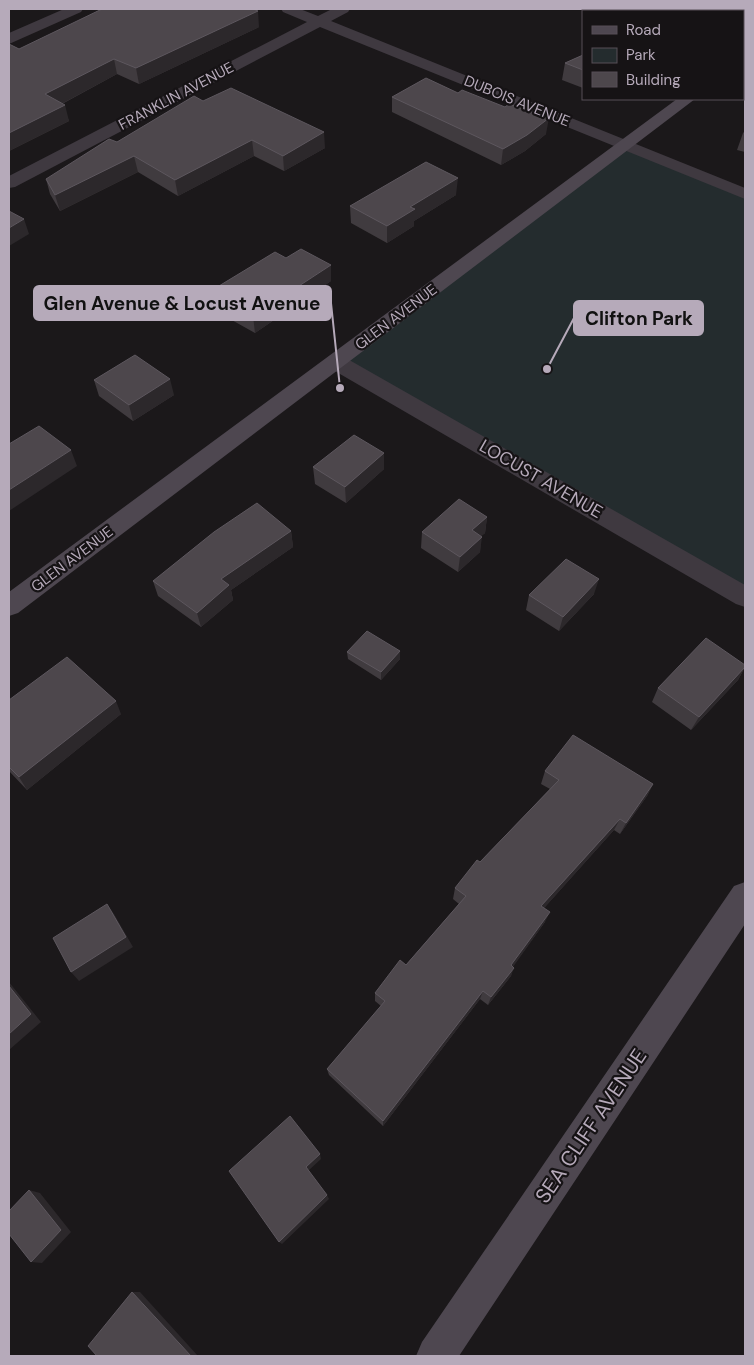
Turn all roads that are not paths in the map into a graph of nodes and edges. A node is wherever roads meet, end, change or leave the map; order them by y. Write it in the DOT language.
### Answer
graph roads {
  1 [pos="76,9"];
  2 [pos="288,9"];
  3 [pos="343,9"];
  4 [pos="318,21"];
  5 [pos="9,39"];
  6 [pos="686,100"];
  7 [pos="625,145"];
  8 [pos="9,183"];
  9 [pos="745,194"];
  10 [pos="336,362"];
  11 [pos="745,596"];
  12 [pos="9,606"];
  13 [pos="745,896"];
  14 [pos="436,1356"];
  1 -- 5 [label="street"];
  2 -- 4 [label="street, DUBOIS AVENUE"];
  3 -- 4 [label="street, FRANKLIN AVENUE"];
  4 -- 7 [label="street, DUBOIS AVENUE"];
  4 -- 8 [label="street, FRANKLIN AVENUE"];
  6 -- 7 [label="street, GLEN AVENUE"];
  7 -- 9 [label="street, DUBOIS AVENUE"];
  7 -- 10 [label="street, GLEN AVENUE"];
  10 -- 11 [label="street, LOCUST AVENUE"];
  10 -- 12 [label="street, GLEN AVENUE"];
  13 -- 14 [label="street, SEA CLIFF AVENUE"];
}
